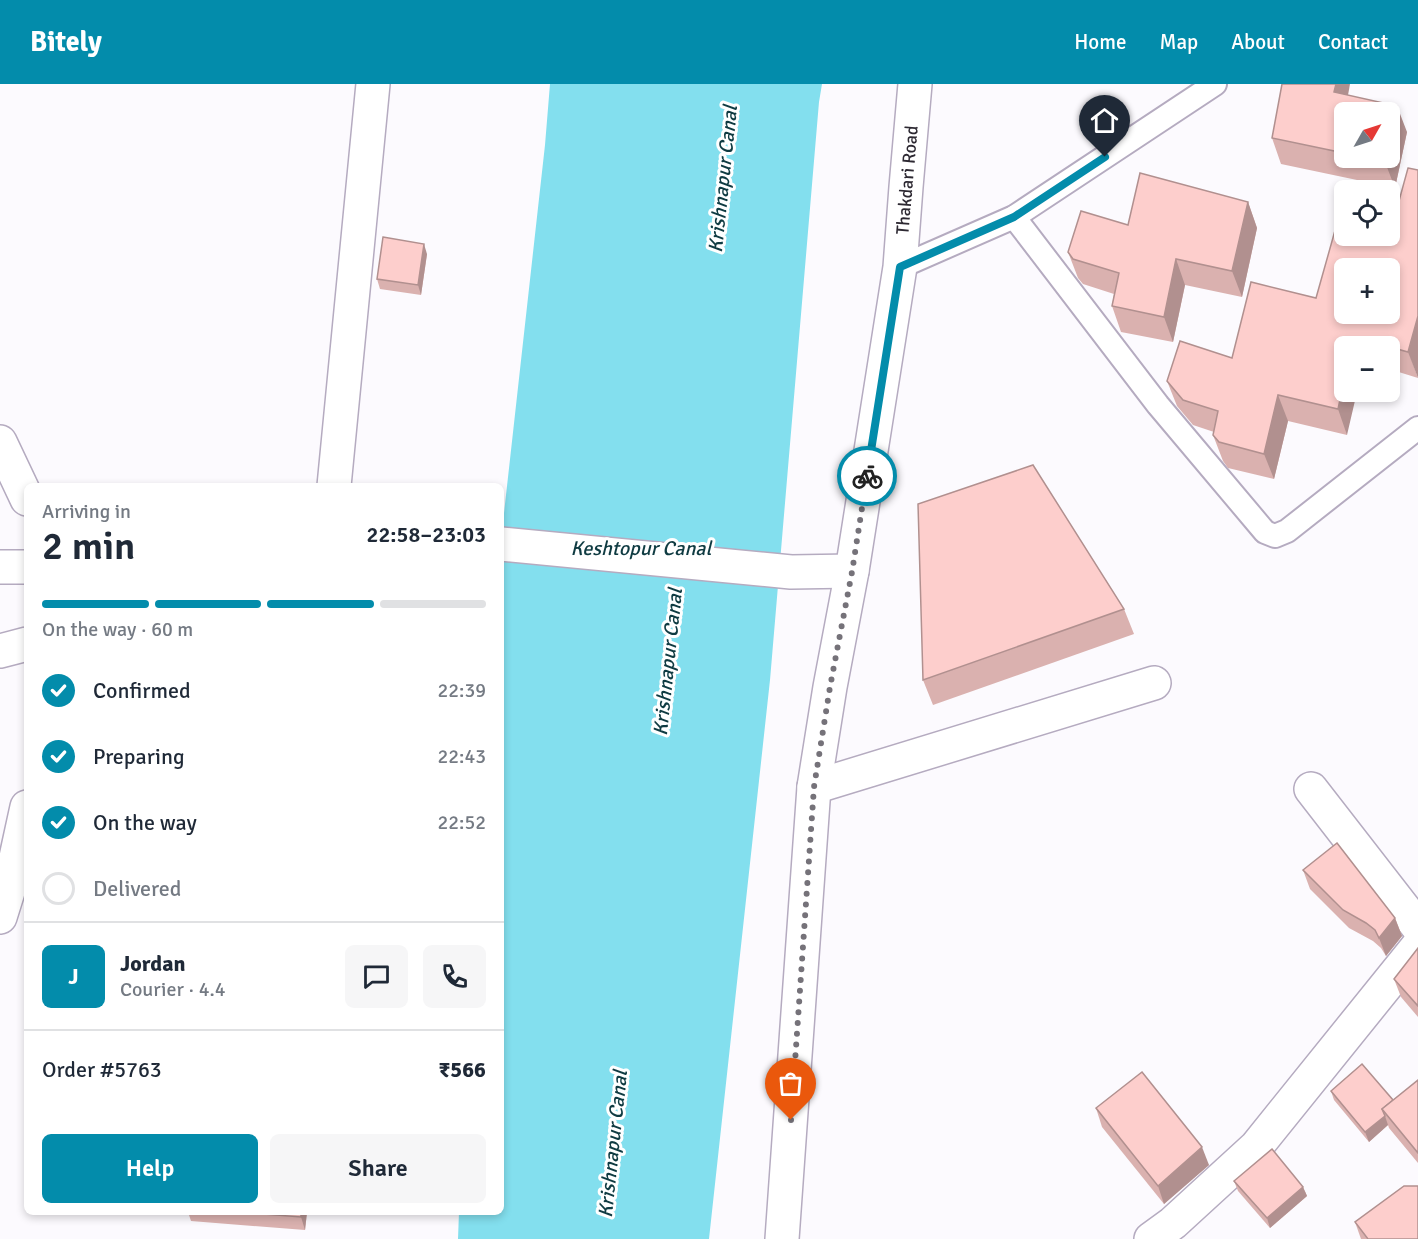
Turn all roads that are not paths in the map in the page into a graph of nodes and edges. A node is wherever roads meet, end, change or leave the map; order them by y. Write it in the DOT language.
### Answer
graph roads {
  1 [pos="373,84"];
  2 [pos="915,84"];
  3 [pos="1215,84"];
  4 [pos="1014,217"];
  5 [pos="900,267"];
  6 [pos="1418,428"];
  7 [pos="0,442"];
  8 [pos="334,483"];
  9 [pos="24,493"];
  10 [pos="504,544"];
  11 [pos="0,567"];
  12 [pos="24,567"];
  13 [pos="852,572"];
  14 [pos="24,645"];
  15 [pos="0,651"];
  16 [pos="1154,683"];
  17 [pos="814,787"];
  18 [pos="1311,789"];
  19 [pos="24,821"];
  20 [pos="0,917"];
  21 [pos="1418,927"];
  22 [pos="1418,946"];
  23 [pos="783,1239"];
  24 [pos="1150,1239"];
  1 -- 8 [label="street"];
  2 -- 5 [label="street, Thakdari Road"];
  3 -- 4 [label="lane"];
  4 -- 5 [label="lane"];
  4 -- 6 [label="lane"];
  5 -- 13 [label="street, Thakdari Road"];
  7 -- 9 [label="street"];
  10 -- 13 [label="street"];
  11 -- 12 [label="street"];
  13 -- 17 [label="street, Thakdari Road"];
  14 -- 15 [label="street"];
  16 -- 17 [label="street"];
  17 -- 23 [label="street, Thakdari Road"];
  18 -- 21 [label="street"];
  19 -- 20 [label="street"];
  22 -- 24 [label="street"];
}
